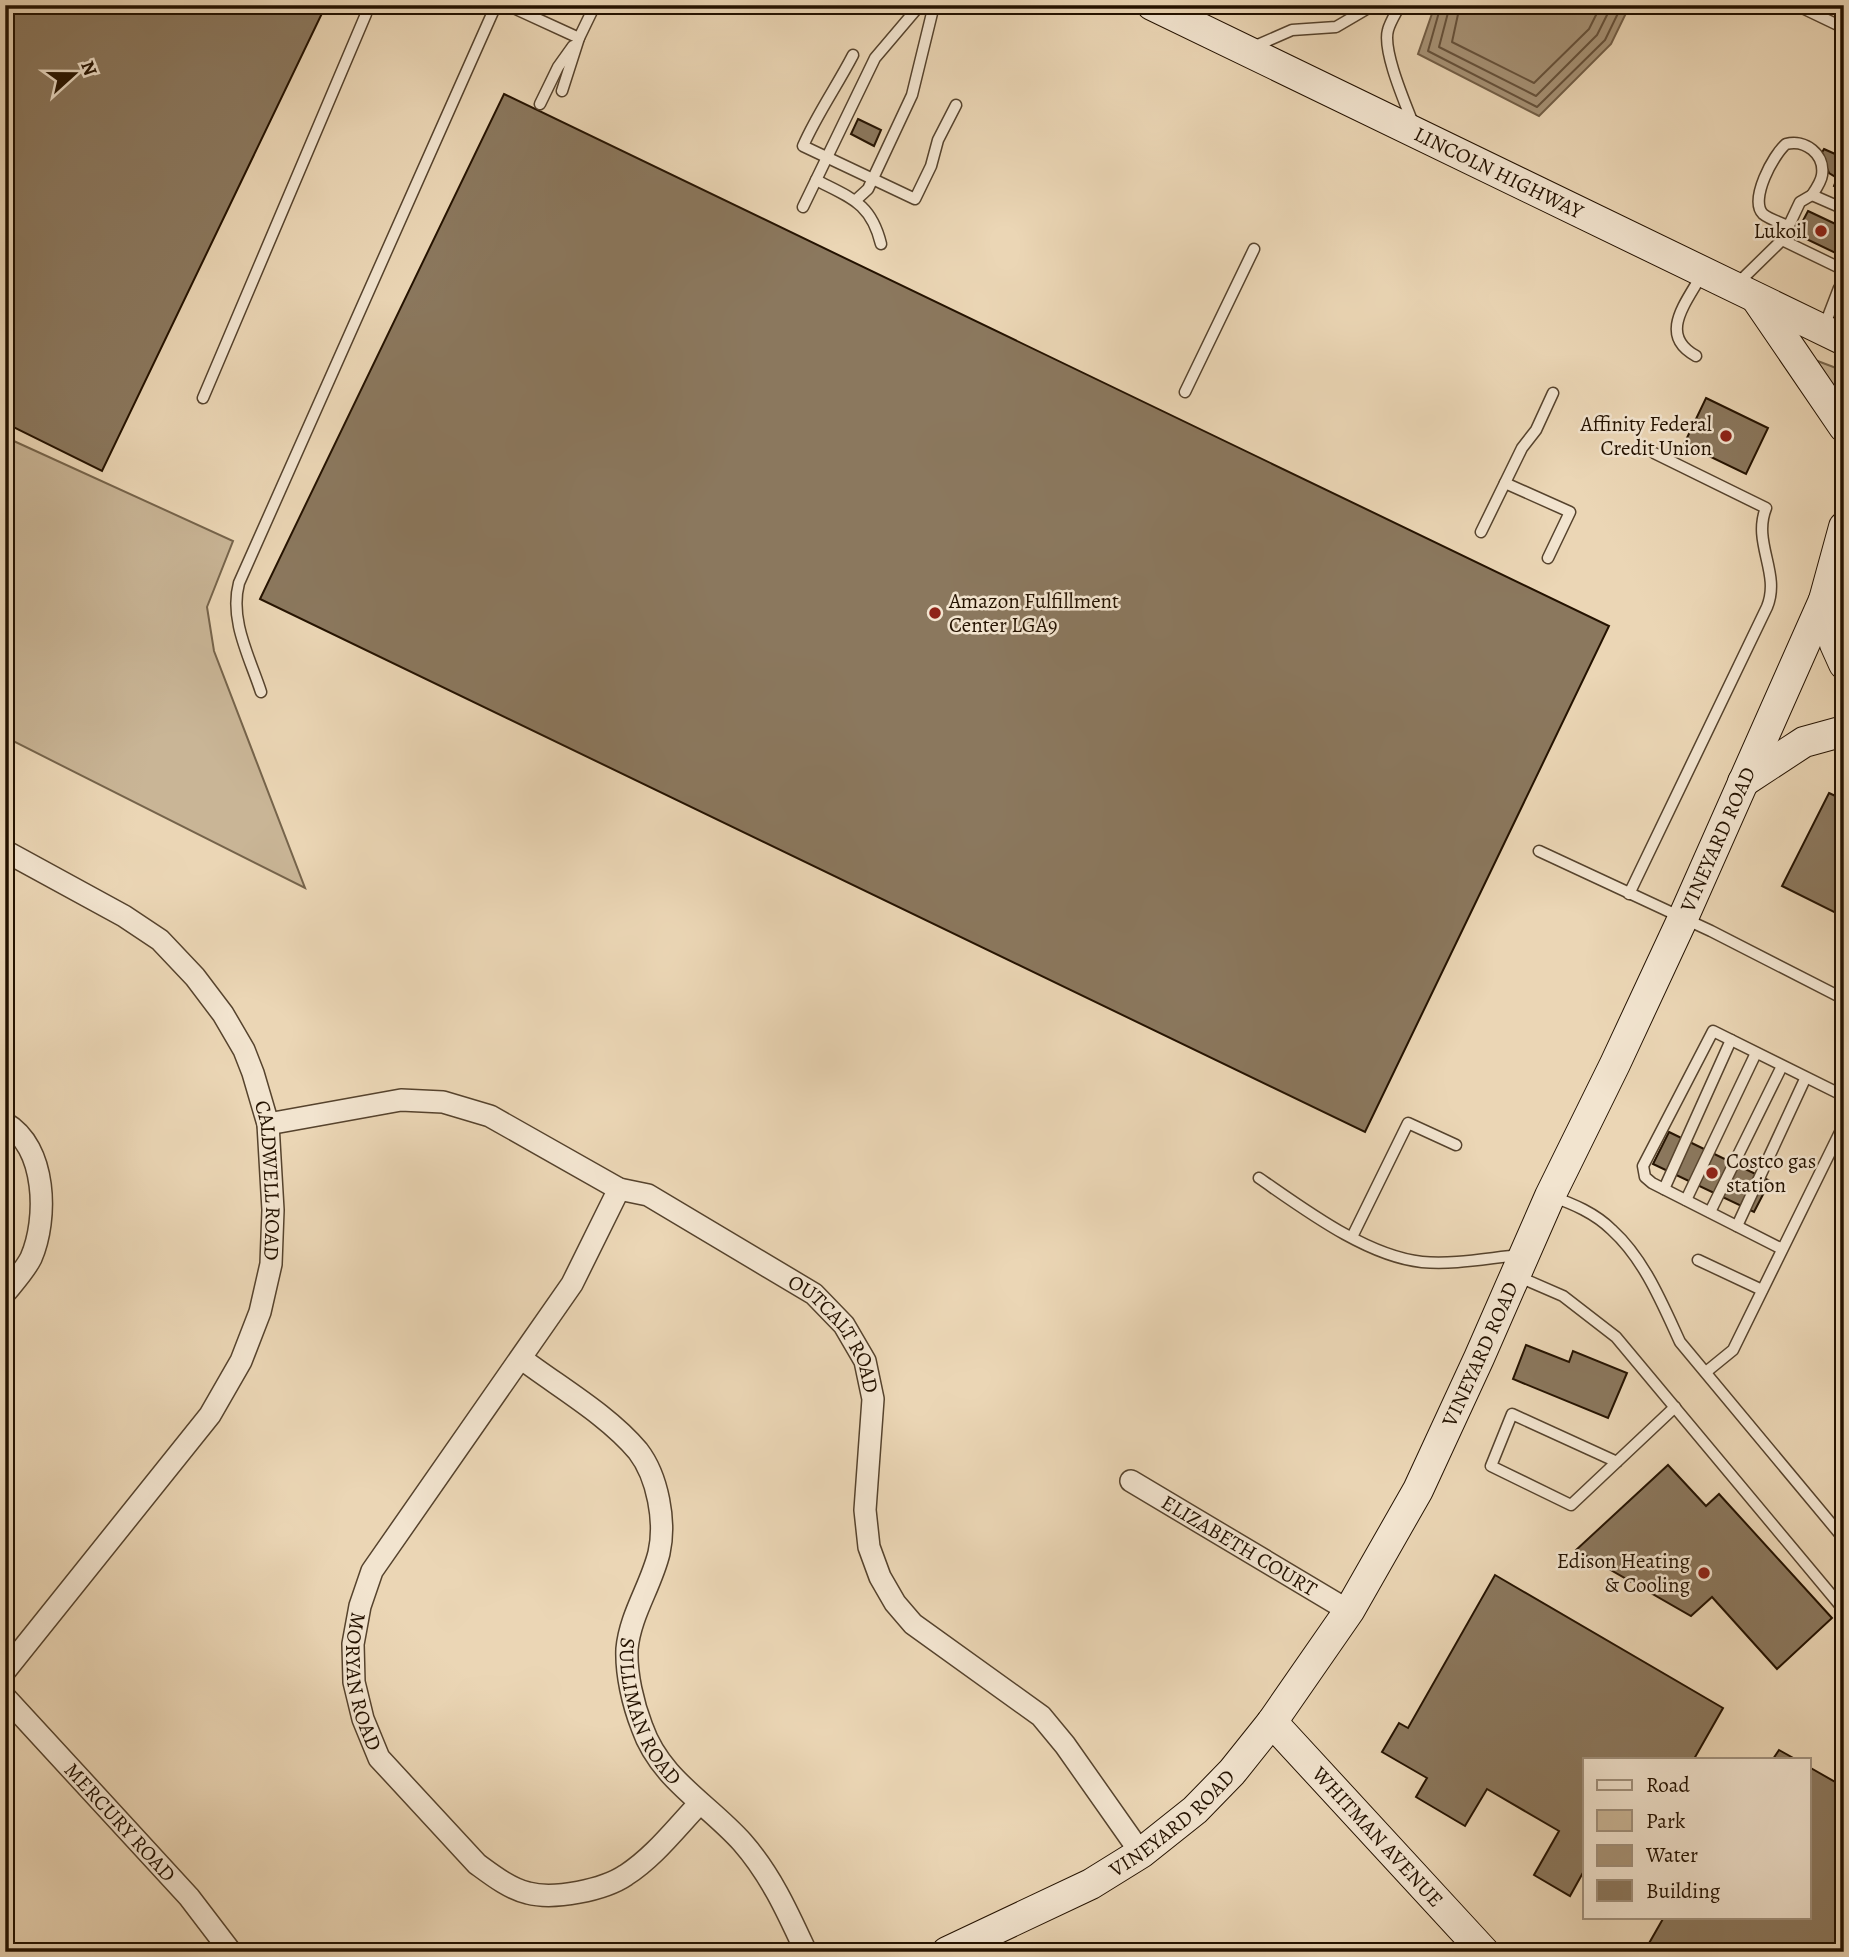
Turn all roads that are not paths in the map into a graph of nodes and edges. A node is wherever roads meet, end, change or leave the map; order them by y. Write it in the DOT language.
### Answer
graph roads {
  1 [pos="366,5"];
  2 [pos="496,5"];
  3 [pos="507,5"];
  4 [pos="595,5"];
  5 [pos="920,5"];
  6 [pos="1152,5"];
  7 [pos="1368,5"];
  8 [pos="1400,5"];
  9 [pos="1796,5"];
  10 [pos="935,7"];
  11 [pos="1844,28"];
  12 [pos="579,38"];
  13 [pos="1246,50"];
  14 [pos="853,55"];
  15 [pos="562,90"];
  16 [pos="540,104"];
  17 [pos="956,105"];
  18 [pos="1416,132"];
  19 [pos="827,157"];
  20 [pos="872,179"];
  21 [pos="816,180"];
  22 [pos="1812,195"];
  23 [pos="856,200"];
  24 [pos="803,207"];
  25 [pos="1844,209"];
  26 [pos="1788,226"];
  27 [pos="1782,240"];
  28 [pos="881,244"];
  29 [pos="1255,249"];
  30 [pos="1844,270"];
  31 [pos="1703,271"];
  32 [pos="1844,286"];
  33 [pos="1744,290"];
  34 [pos="1833,334"];
  35 [pos="1696,356"];
  36 [pos="1185,392"];
  37 [pos="1553,393"];
  38 [pos="203,398"];
  39 [pos="1844,427"];
  40 [pos="1654,453"];
  41 [pos="1505,483"];
  42 [pos="1844,527"];
  43 [pos="1480,532"];
  44 [pos="1548,558"];
  45 [pos="1844,572"];
  46 [pos="1824,600"];
  47 [pos="1844,664"];
  48 [pos="261,692"];
  49 [pos="1844,731"];
  50 [pos="1743,783"];
  51 [pos="5,851"];
  52 [pos="1539,851"];
  53 [pos="1629,894"];
  54 [pos="1683,918"];
  55 [pos="1844,999"];
  56 [pos="1731,1040"];
  57 [pos="1756,1053"];
  58 [pos="1782,1066"];
  59 [pos="1805,1079"];
  60 [pos="1844,1096"];
  61 [pos="5,1124"];
  62 [pos="268,1124"];
  63 [pos="1844,1124"];
  64 [pos="1456,1145"];
  65 [pos="1259,1178"];
  66 [pos="619,1189"];
  67 [pos="1664,1189"];
  68 [pos="1550,1196"];
  69 [pos="1686,1200"];
  70 [pos="1710,1212"];
  71 [pos="1737,1226"];
  72 [pos="1352,1237"];
  73 [pos="1782,1250"];
  74 [pos="1698,1260"];
  75 [pos="1518,1265"];
  76 [pos="1762,1290"];
  77 [pos="5,1293"];
  78 [pos="522,1359"];
  79 [pos="1706,1372"];
  80 [pos="1675,1407"];
  81 [pos="1617,1462"];
  82 [pos="1131,1481"];
  83 [pos="1844,1539"];
  84 [pos="1844,1610"];
  85 [pos="1349,1611"];
  86 [pos="5,1671"];
  87 [pos="5,1697"];
  88 [pos="1272,1722"];
  89 [pos="699,1804"];
  90 [pos="1141,1853"];
  91 [pos="231,1952"];
  92 [pos="806,1952"];
  93 [pos="947,1952"];
  94 [pos="1484,1952"];
  1 -- 38 [label="lane"];
  2 -- 48 [label="lane"];
  3 -- 12 [label="lane"];
  4 -- 12 [label="lane"];
  5 -- 19 [label="lane"];
  6 -- 13 [label="street, LINCOLN HIGHWAY"];
  7 -- 13 [label="lane"];
  8 -- 18 [label="lane"];
  9 -- 11 [label="lane"];
  10 -- 20 [label="lane"];
  12 -- 15 [label="lane"];
  12 -- 16 [label="lane"];
  13 -- 18 [label="street, LINCOLN HIGHWAY"];
  14 -- 19 [label="lane"];
  17 -- 20 [label="lane"];
  18 -- 31 [label="street, LINCOLN HIGHWAY"];
  19 -- 20 [label="lane"];
  19 -- 21 [label="lane"];
  20 -- 23 [label="lane"];
  21 -- 23 [label="lane"];
  21 -- 24 [label="lane"];
  22 -- 25 [label="lane"];
  22 -- 26 [label="lane"];
  22 -- 26 [label="lane"];
  23 -- 28 [label="lane"];
  26 -- 27 [label="lane"];
  27 -- 30 [label="lane"];
  27 -- 33 [label="lane"];
  29 -- 36 [label="lane"];
  31 -- 33 [label="street, LINCOLN HIGHWAY"];
  31 -- 35 [label="lane"];
  32 -- 34 [label="lane"];
  33 -- 34 [label="street, LINCOLN HIGHWAY"];
  33 -- 39 [label="street"];
  37 -- 41 [label="lane"];
  40 -- 53 [label="lane"];
  41 -- 43 [label="lane"];
  41 -- 44 [label="lane"];
  42 -- 46 [label="street, VINEYARD ROAD"];
  45 -- 46 [label="street, VINEYARD ROAD"];
  46 -- 47 [label="street"];
  46 -- 50 [label="street, VINEYARD ROAD"];
  49 -- 50 [label="street"];
  50 -- 54 [label="street, VINEYARD ROAD"];
  51 -- 62 [label="street, CALDWELL ROAD"];
  52 -- 53 [label="lane"];
  53 -- 54 [label="lane"];
  54 -- 55 [label="lane"];
  54 -- 68 [label="street, VINEYARD ROAD"];
  56 -- 57 [label="lane"];
  56 -- 67 [label="lane"];
  56 -- 67 [label="lane"];
  57 -- 58 [label="lane"];
  57 -- 69 [label="lane"];
  58 -- 59 [label="lane"];
  58 -- 70 [label="lane"];
  59 -- 60 [label="lane"];
  59 -- 71 [label="lane"];
  61 -- 77 [label="street"];
  62 -- 66 [label="street, OUTCALT ROAD"];
  62 -- 86 [label="street, CALDWELL ROAD"];
  63 -- 73 [label="lane"];
  64 -- 72 [label="lane"];
  65 -- 72 [label="lane"];
  66 -- 78 [label="street, MORYAN ROAD"];
  66 -- 90 [label="street, OUTCALT ROAD"];
  67 -- 69 [label="lane"];
  68 -- 75 [label="street, VINEYARD ROAD"];
  68 -- 79 [label="lane"];
  69 -- 70 [label="lane"];
  70 -- 71 [label="lane"];
  71 -- 73 [label="lane"];
  72 -- 75 [label="lane"];
  73 -- 76 [label="lane"];
  74 -- 76 [label="lane"];
  75 -- 80 [label="lane"];
  75 -- 85 [label="street, VINEYARD ROAD"];
  76 -- 79 [label="lane"];
  78 -- 89 [label="street, SULLIMAN ROAD"];
  78 -- 89 [label="street, MORYAN ROAD"];
  79 -- 83 [label="lane"];
  80 -- 81 [label="lane"];
  80 -- 84 [label="lane"];
  81 -- 81 [label="lane"];
  82 -- 85 [label="street, ELIZABETH COURT"];
  85 -- 88 [label="street, VINEYARD ROAD"];
  87 -- 91 [label="street, MERCURY ROAD"];
  88 -- 90 [label="street, VINEYARD ROAD"];
  88 -- 94 [label="street, WHITMAN AVENUE"];
  89 -- 92 [label="street, SULLIMAN ROAD"];
  90 -- 93 [label="street, VINEYARD ROAD"];
}
